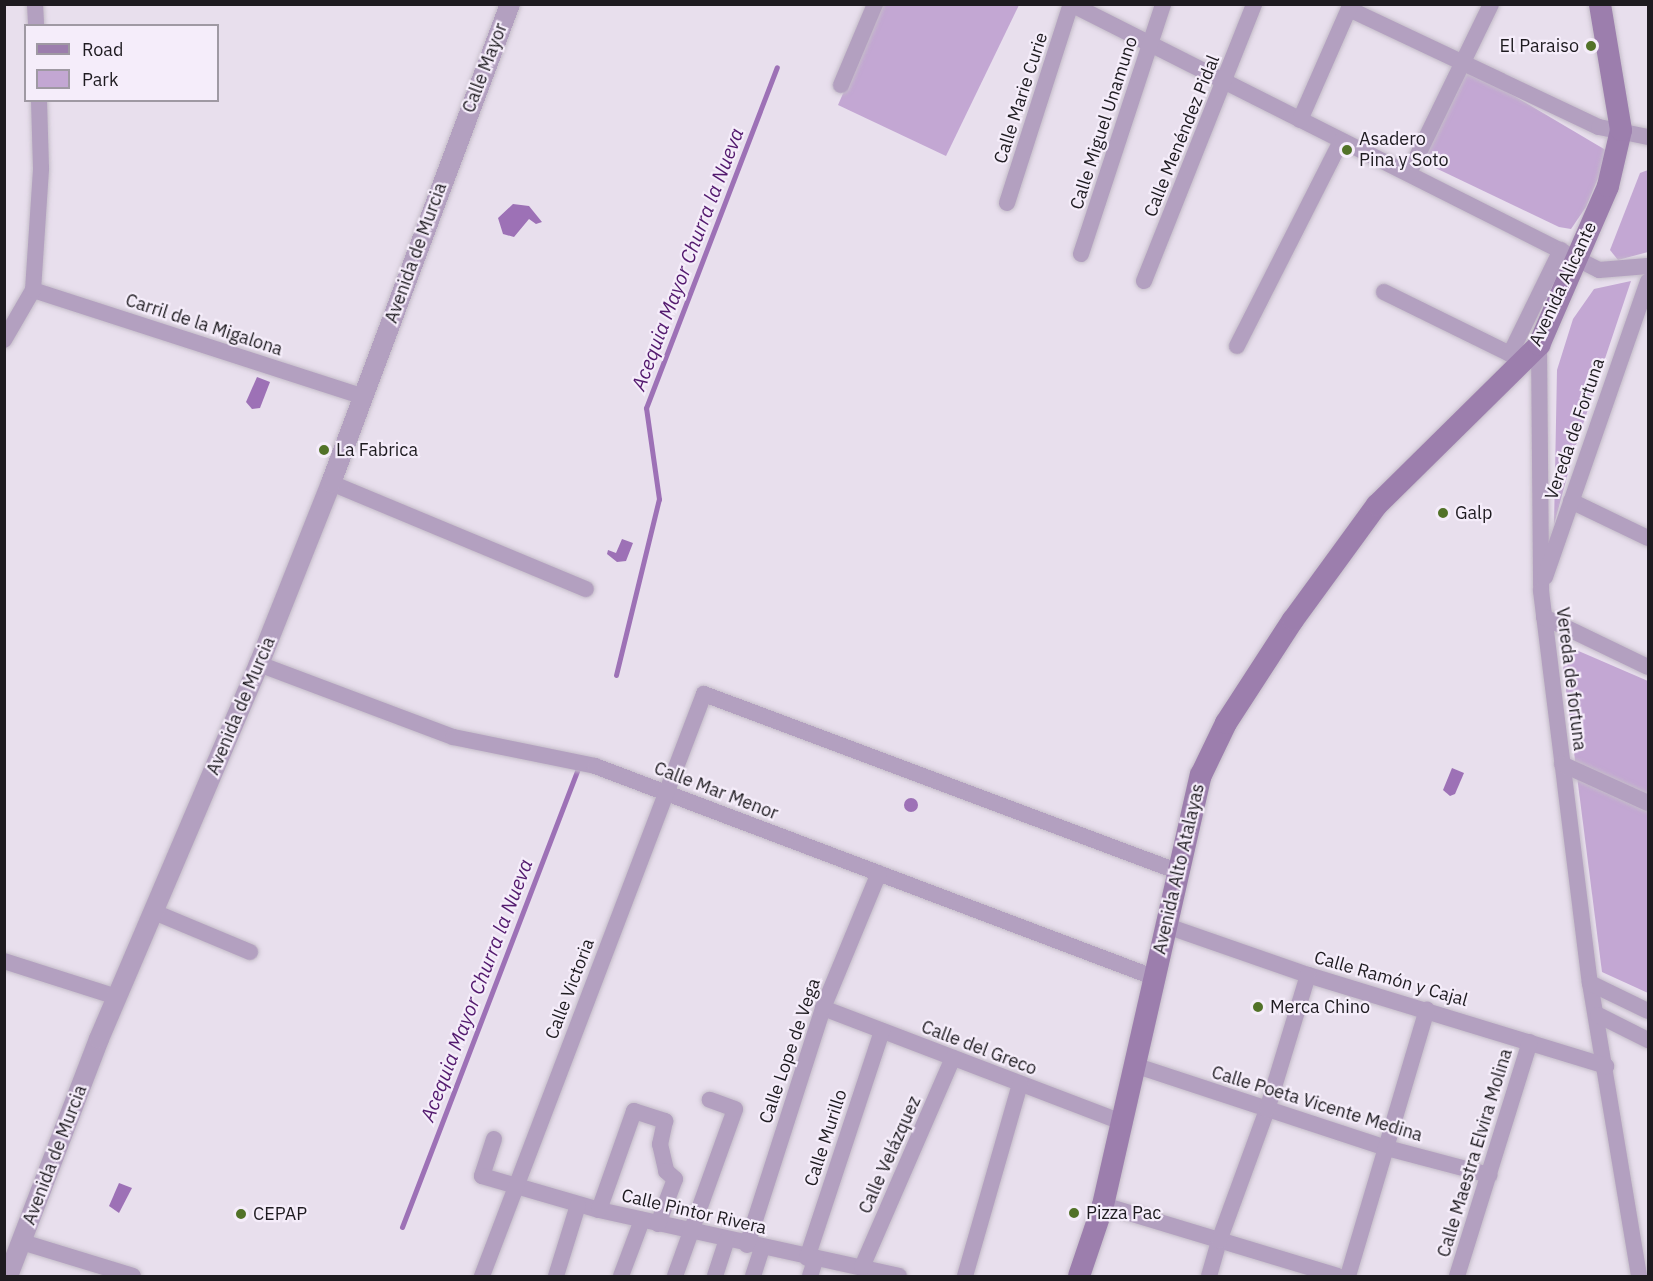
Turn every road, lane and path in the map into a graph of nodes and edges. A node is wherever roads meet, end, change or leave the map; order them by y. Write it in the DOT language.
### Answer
graph roads {
  1 [pos="35,4"];
  2 [pos="510,4"];
  3 [pos="874,4"];
  4 [pos="1163,4"];
  5 [pos="1254,4"];
  6 [pos="1491,4"];
  7 [pos="1600,4"];
  8 [pos="1071,5"];
  9 [pos="1350,7"];
  10 [pos="36,24"];
  11 [pos="1151,47"];
  12 [pos="1463,61"];
  13 [pos="1226,83"];
  14 [pos="841,85"];
  15 [pos="39,102"];
  16 [pos="1299,120"];
  17 [pos="1621,130"];
  18 [pos="461,131"];
  19 [pos="1648,137"];
  20 [pos="1341,141"];
  21 [pos="1409,173"];
  22 [pos="1007,203"];
  23 [pos="1081,254"];
  24 [pos="1568,254"];
  25 [pos="1648,266"];
  26 [pos="1144,281"];
  27 [pos="1648,281"];
  28 [pos="33,290"];
  29 [pos="1384,292"];
  30 [pos="4,340"];
  31 [pos="1237,346"];
  32 [pos="1524,353"];
  33 [pos="362,396"];
  34 [pos="331,483"];
  35 [pos="1571,501"];
  36 [pos="1377,505"];
  37 [pos="1648,538"];
  38 [pos="586,589"];
  39 [pos="1540,591"];
  40 [pos="1544,617"];
  41 [pos="259,664"];
  42 [pos="1648,667"];
  43 [pos="1562,764"];
  44 [pos="666,793"];
  45 [pos="1648,803"];
  46 [pos="1179,872"];
  47 [pos="879,873"];
  48 [pos="153,912"];
  49 [pos="1167,926"];
  50 [pos="250,952"];
  51 [pos="4,961"];
  52 [pos="1308,975"];
  53 [pos="1153,976"];
  54 [pos="1590,983"];
  55 [pos="117,997"];
  56 [pos="823,1008"];
  57 [pos="1427,1008"];
  58 [pos="1648,1011"];
  59 [pos="1598,1015"];
  60 [pos="882,1031"];
  61 [pos="1648,1040"];
  62 [pos="1530,1042"];
  63 [pos="953,1058"];
  64 [pos="1134,1065"];
  65 [pos="1606,1066"];
  66 [pos="1020,1084"];
  67 [pos="710,1100"];
  68 [pos="1267,1110"];
  69 [pos="1122,1122"];
  70 [pos="494,1139"];
  71 [pos="1387,1148"];
  72 [pos="1489,1175"];
  73 [pos="515,1187"];
  74 [pos="578,1205"];
  75 [pos="1103,1205"];
  76 [pos="599,1210"];
  77 [pos="642,1220"];
  78 [pos="658,1224"];
  79 [pos="693,1232"];
  80 [pos="727,1240"];
  81 [pos="1219,1240"];
  82 [pos="22,1242"];
  83 [pos="755,1247"];
  84 [pos="812,1258"];
  85 [pos="851,1269"];
  86 [pos="8,1276"];
  87 [pos="133,1276"];
  88 [pos="482,1276"];
  89 [pos="556,1276"];
  90 [pos="621,1276"];
  91 [pos="675,1276"];
  92 [pos="715,1276"];
  93 [pos="753,1276"];
  94 [pos="810,1276"];
  95 [pos="892,1276"];
  96 [pos="964,1276"];
  97 [pos="1079,1276"];
  98 [pos="1209,1276"];
  99 [pos="1338,1276"];
  100 [pos="1348,1276"];
  101 [pos="1457,1276"];
  102 [pos="1639,1276"];
  1 -- 10 [label="street"];
  2 -- 18 [label="street, Calle Mayor"];
  3 -- 14 [label="street"];
  4 -- 11 [label="street, Calle Miguel Unamuno"];
  5 -- 13 [label="street, Calle Menéndez Pidal"];
  6 -- 12 [label="street"];
  7 -- 17 [label="main road, Avenida Alicante"];
  8 -- 11 [label="street"];
  8 -- 22 [label="street, Calle Marie Curie"];
  9 -- 12 [label="street"];
  9 -- 16 [label="street"];
  11 -- 13 [label="street"];
  11 -- 23 [label="street, Calle Miguel Unamuno"];
  12 -- 17 [label="street"];
  12 -- 21 [label="street"];
  13 -- 16 [label="street"];
  13 -- 26 [label="street, Calle Menéndez Pidal"];
  15 -- 28 [label="street"];
  16 -- 20 [label="street"];
  17 -- 19 [label="street"];
  17 -- 24 [label="main road, Avenida Alicante"];
  18 -- 33 [label="street, Avenida de Murcia"];
  20 -- 21 [label="street"];
  20 -- 31 [label="street"];
  21 -- 24 [label="street"];
  24 -- 25 [label="street"];
  24 -- 32 [label="main road, Avenida Alicante"];
  27 -- 35 [label="street, Vereda de Fortuna"];
  28 -- 30 [label="street"];
  28 -- 33 [label="street, Carril de la Migalona"];
  29 -- 32 [label="street"];
  32 -- 36 [label="main road, Avenida Alicante"];
  32 -- 39 [label="street, Vereda de fortuna"];
  33 -- 34 [label="street, Avenida de Murcia"];
  34 -- 38 [label="street"];
  34 -- 41 [label="street, Avenida de Murcia"];
  35 -- 37 [label="street"];
  35 -- 39 [label="street, Vereda de Fortuna"];
  36 -- 46 [label="main road, Avenida Alto Atalayas"];
  39 -- 40 [label="street, Vereda de fortuna"];
  40 -- 42 [label="street"];
  40 -- 43 [label="street, Vereda de fortuna"];
  41 -- 44 [label="street, Calle Mar Menor"];
  41 -- 48 [label="street, Avenida de Murcia"];
  43 -- 45 [label="street"];
  43 -- 54 [label="street, Vereda de fortuna"];
  44 -- 46 [label="street, Calle Victoria"];
  44 -- 47 [label="street, Calle Mar Menor"];
  44 -- 73 [label="street, Calle Victoria"];
  46 -- 49 [label="main road, Avenida Alto Atalayas"];
  47 -- 53 [label="street, Calle Mar Menor"];
  47 -- 56 [label="street, Calle Lope de Vega"];
  48 -- 50 [label="street"];
  48 -- 55 [label="street, Avenida de Murcia"];
  49 -- 52 [label="street, Calle Ramón y Cajal"];
  49 -- 53 [label="main road, Avenida Alto Atalayas"];
  51 -- 55 [label="street"];
  52 -- 57 [label="street, Calle Ramón y Cajal"];
  52 -- 68 [label="street"];
  53 -- 64 [label="main road, Avenida Alto Atalayas"];
  54 -- 58 [label="street"];
  54 -- 59 [label="street, Vereda de fortuna"];
  55 -- 82 [label="street, Avenida de Murcia"];
  56 -- 60 [label="street, Calle del Greco"];
  56 -- 83 [label="street, Calle Lope de Vega"];
  57 -- 62 [label="street, Calle Ramón y Cajal"];
  57 -- 71 [label="street"];
  59 -- 61 [label="street"];
  59 -- 65 [label="street"];
  60 -- 63 [label="street, Calle del Greco"];
  60 -- 84 [label="street, Calle Murillo"];
  62 -- 65 [label="street, Calle Ramón y Cajal"];
  62 -- 72 [label="street, Calle Maestra Elvira Molina"];
  63 -- 66 [label="street, Calle del Greco"];
  63 -- 85 [label="street, Calle Velázquez"];
  64 -- 68 [label="street, Calle Poeta Vicente Medina"];
  64 -- 69 [label="main road, Avenida Alto Atalayas"];
  65 -- 102 [label="street"];
  66 -- 69 [label="street, Calle del Greco"];
  66 -- 96 [label="street"];
  67 -- 79 [label="street"];
  68 -- 71 [label="street, Calle Poeta Vicente Medina"];
  68 -- 81 [label="street"];
  69 -- 75 [label="main road, Avenida Alto Atalayas"];
  70 -- 73 [label="street, Calle Pintor Rivera"];
  71 -- 72 [label="street, Calle Poeta Vicente Medina"];
  71 -- 100 [label="street"];
  72 -- 101 [label="street, Calle Maestra Elvira Molina"];
  73 -- 74 [label="street, Calle Pintor Rivera"];
  73 -- 88 [label="street, Calle Victoria"];
  74 -- 76 [label="street, Calle Pintor Rivera"];
  74 -- 89 [label="street"];
  75 -- 81 [label="street"];
  75 -- 97 [label="main road, Avenida Alto Atalayas"];
  76 -- 77 [label="street, Calle Pintor Rivera"];
  76 -- 78 [label="street"];
  77 -- 78 [label="street, Calle Pintor Rivera"];
  77 -- 90 [label="street"];
  78 -- 79 [label="street, Calle Pintor Rivera"];
  79 -- 80 [label="street, Calle Pintor Rivera"];
  79 -- 91 [label="street"];
  80 -- 83 [label="street, Calle Pintor Rivera"];
  80 -- 92 [label="street"];
  81 -- 98 [label="street"];
  81 -- 99 [label="street"];
  82 -- 86 [label="street, Avenida de Murcia"];
  82 -- 87 [label="street"];
  83 -- 84 [label="street, Calle Pintor Rivera"];
  83 -- 93 [label="street, Calle Lope de Vega"];
  84 -- 85 [label="street, Calle Pintor Rivera"];
  84 -- 94 [label="street, Calle Murillo"];
  85 -- 95 [label="street, Calle Pintor Rivera"];
}
